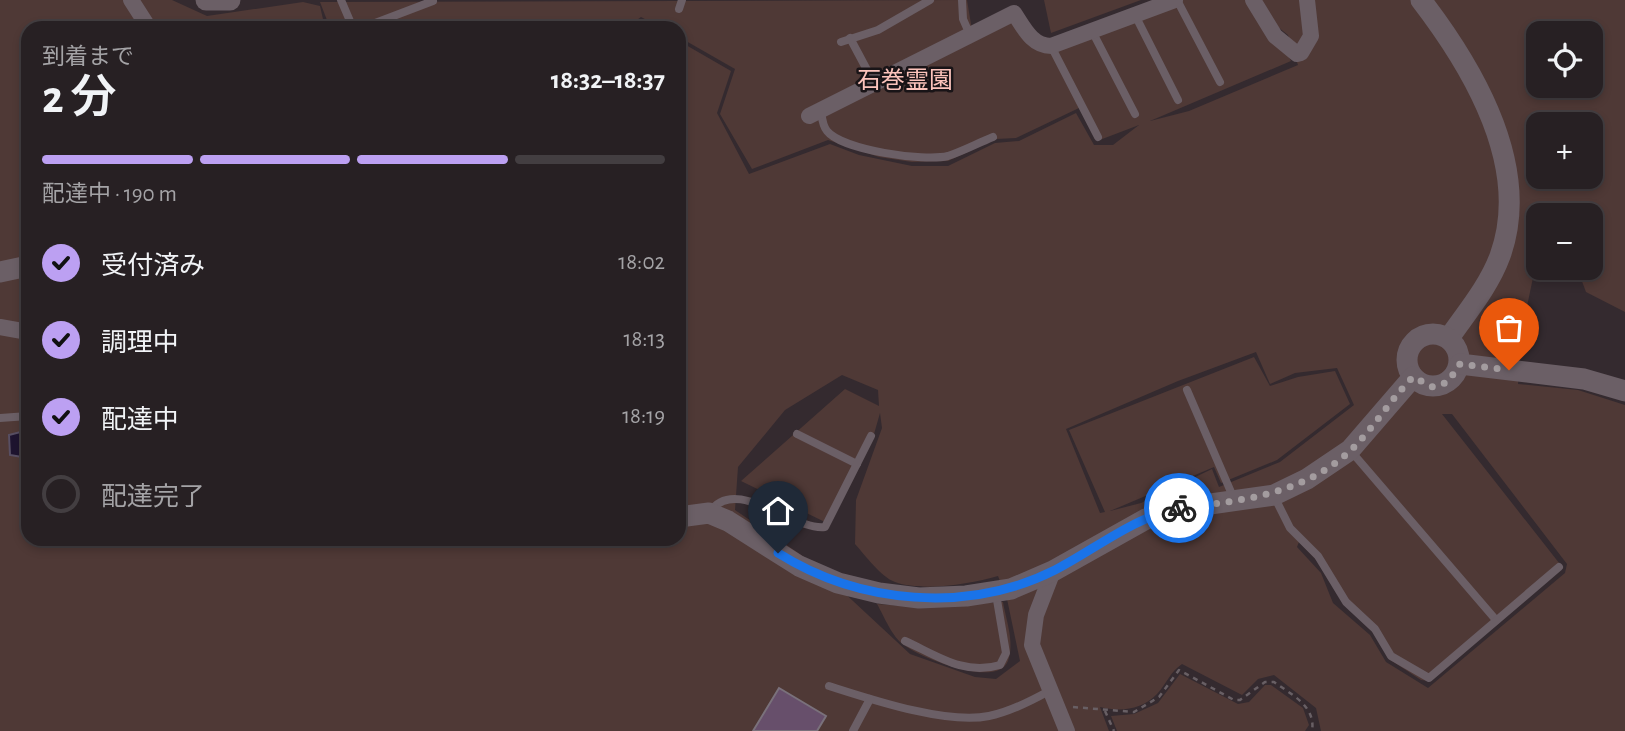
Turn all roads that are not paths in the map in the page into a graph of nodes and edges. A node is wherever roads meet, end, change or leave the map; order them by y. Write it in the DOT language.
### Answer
graph roads {
  1 [pos="131,0"];
  2 [pos="206,0"];
  3 [pos="230,0"];
  4 [pos="341,0"];
  5 [pos="930,0"];
  6 [pos="962,0"];
  7 [pos="1176,0"];
  8 [pos="1254,0"];
  9 [pos="1307,0"];
  10 [pos="1421,0"];
  11 [pos="433,1"];
  12 [pos="414,4"];
  13 [pos="1135,15"];
  14 [pos="144,21"];
  15 [pos="350,21"];
  16 [pos="377,21"];
  17 [pos="1092,31"];
  18 [pos="970,36"];
  19 [pos="850,38"];
  20 [pos="841,42"];
  21 [pos="1051,46"];
  22 [pos="1220,82"];
  23 [pos="874,83"];
  24 [pos="1178,100"];
  25 [pos="815,113"];
  26 [pos="1135,114"];
  27 [pos="993,136"];
  28 [pos="1098,137"];
  29 [pos="21,268"];
  30 [pos="0,272"];
  31 [pos="0,327"];
  32 [pos="21,331"];
  33 [pos="1449,338"];
  34 [pos="1460,364"];
  35 [pos="1413,377"];
  36 [pos="1187,390"];
  37 [pos="1625,391"];
  38 [pos="21,416"];
  39 [pos="0,418"];
  40 [pos="797,434"];
  41 [pos="871,436"];
  42 [pos="1350,450"];
  43 [pos="857,464"];
  44 [pos="1274,495"];
  45 [pos="1235,501"];
  46 [pos="709,513"];
  47 [pos="686,516"];
  48 [pos="1559,567"];
  49 [pos="1053,571"];
  50 [pos="995,591"];
  51 [pos="1496,620"];
  52 [pos="905,641"];
  53 [pos="829,685"];
  54 [pos="1049,691"];
  55 [pos="870,699"];
  56 [pos="853,731"];
  57 [pos="1067,731"];
  1 -- 14 [label="street"];
  2 -- 3 [label="street"];
  4 -- 15 [label="lane"];
  5 -- 19 [label="lane"];
  6 -- 18 [label="lane"];
  7 -- 13 [label="street"];
  7 -- 22 [label="lane"];
  8 -- 9 [label="street"];
  10 -- 33 [label="street"];
  11 -- 12 [label="lane"];
  12 -- 16 [label="lane"];
  13 -- 17 [label="street"];
  13 -- 24 [label="lane"];
  17 -- 21 [label="street"];
  17 -- 26 [label="lane"];
  18 -- 21 [label="street"];
  18 -- 23 [label="street"];
  19 -- 20 [label="lane"];
  19 -- 23 [label="lane"];
  21 -- 28 [label="lane"];
  23 -- 25 [label="street"];
  25 -- 27 [label="lane"];
  29 -- 30 [label="street"];
  31 -- 32 [label="street"];
  33 -- 34 [label="street"];
  33 -- 35 [label="street"];
  34 -- 35 [label="street"];
  34 -- 37 [label="street"];
  35 -- 42 [label="street"];
  36 -- 45 [label="lane"];
  38 -- 39 [label="lane"];
  40 -- 43 [label="lane"];
  41 -- 43 [label="lane"];
  42 -- 44 [label="street"];
  42 -- 51 [label="lane"];
  43 -- 46 [label="lane"];
  44 -- 45 [label="street"];
  44 -- 51 [label="lane"];
  45 -- 49 [label="street"];
  46 -- 47 [label="street"];
  46 -- 50 [label="street"];
  48 -- 51 [label="lane"];
  49 -- 50 [label="street"];
  49 -- 54 [label="street"];
  50 -- 52 [label="lane"];
  53 -- 55 [label="lane"];
  54 -- 55 [label="lane"];
  54 -- 57 [label="street"];
  55 -- 56 [label="lane"];
}
